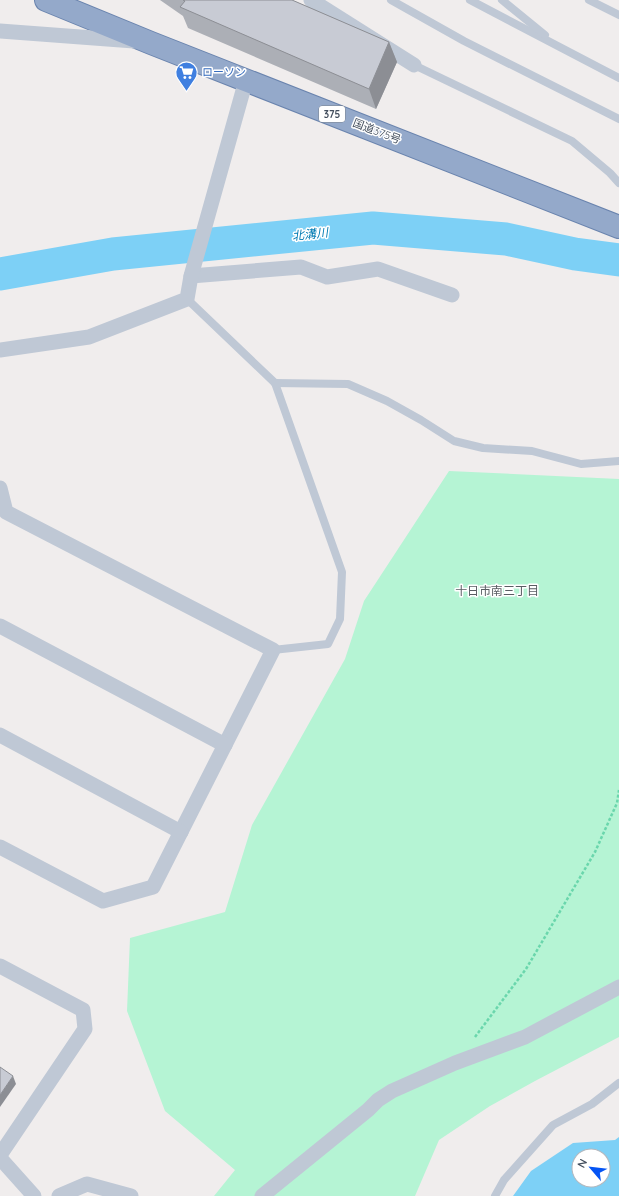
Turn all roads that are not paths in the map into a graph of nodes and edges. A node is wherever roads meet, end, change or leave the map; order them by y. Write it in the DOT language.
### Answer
graph roads {
  1 [pos="46,0"];
  2 [pos="311,0"];
  3 [pos="391,0"];
  4 [pos="470,0"];
  5 [pos="502,0"];
  6 [pos="589,0"];
  7 [pos="619,15"];
  8 [pos="0,31"];
  9 [pos="151,43"];
  10 [pos="557,45"];
  11 [pos="414,65"];
  12 [pos="619,78"];
  13 [pos="246,80"];
  14 [pos="619,119"];
  15 [pos="619,183"];
  16 [pos="619,227"];
  17 [pos="191,276"];
  18 [pos="452,296"];
  19 [pos="187,299"];
  20 [pos="0,350"];
  21 [pos="275,383"];
  22 [pos="619,461"];
  23 [pos="0,488"];
  24 [pos="0,626"];
  25 [pos="273,650"];
  26 [pos="0,736"];
  27 [pos="225,744"];
  28 [pos="181,832"];
  29 [pos="0,847"];
  30 [pos="0,966"];
  31 [pos="619,988"];
  32 [pos="619,1083"];
  33 [pos="0,1155"];
  34 [pos="0,1158"];
  35 [pos="34,1196"];
  36 [pos="59,1196"];
  37 [pos="131,1196"];
  38 [pos="262,1196"];
  39 [pos="495,1196"];
  1 -- 9 [label="highway, 国道375号 / 375"];
  2 -- 11 [label="street"];
  3 -- 14 [label="lane"];
  4 -- 10 [label="lane"];
  5 -- 10 [label="lane"];
  6 -- 7 [label="lane"];
  8 -- 9 [label="street"];
  9 -- 13 [label="highway, 国道375号 / 375"];
  10 -- 12 [label="lane"];
  11 -- 15 [label="lane"];
  13 -- 16 [label="highway, 国道375号 / 375"];
  13 -- 17 [label="street"];
  17 -- 18 [label="street"];
  17 -- 19 [label="street"];
  19 -- 20 [label="street"];
  19 -- 21 [label="lane"];
  21 -- 22 [label="lane"];
  21 -- 25 [label="lane"];
  23 -- 25 [label="street"];
  24 -- 27 [label="street"];
  25 -- 27 [label="street"];
  26 -- 28 [label="street"];
  27 -- 28 [label="street"];
  28 -- 29 [label="street"];
  30 -- 33 [label="street"];
  31 -- 38 [label="street"];
  32 -- 39 [label="lane"];
  34 -- 35 [label="street"];
  36 -- 37 [label="street"];
}
